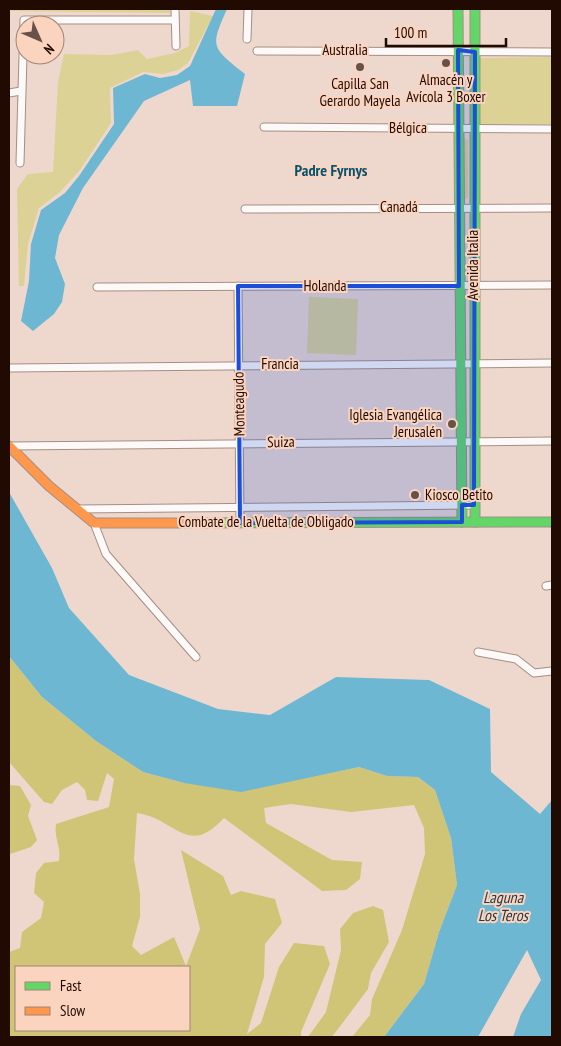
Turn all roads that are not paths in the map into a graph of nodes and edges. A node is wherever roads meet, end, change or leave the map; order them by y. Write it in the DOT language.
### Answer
graph roads {
  1 [pos="175,9"];
  2 [pos="248,9"];
  3 [pos="458,9"];
  4 [pos="475,9"];
  5 [pos="175,20"];
  6 [pos="247,39"];
  7 [pos="176,46"];
  8 [pos="458,50"];
  9 [pos="257,51"];
  10 [pos="475,52"];
  11 [pos="552,52"];
  12 [pos="21,91"];
  13 [pos="9,93"];
  14 [pos="264,127"];
  15 [pos="459,128"];
  16 [pos="475,129"];
  17 [pos="552,129"];
  18 [pos="20,163"];
  19 [pos="460,207"];
  20 [pos="474,207"];
  21 [pos="246,208"];
  22 [pos="552,208"];
  23 [pos="552,285"];
  24 [pos="238,286"];
  25 [pos="459,286"];
  26 [pos="473,286"];
  27 [pos="97,287"];
  28 [pos="473,362"];
  29 [pos="461,363"];
  30 [pos="552,363"];
  31 [pos="238,365"];
  32 [pos="9,368"];
  33 [pos="461,440"];
  34 [pos="473,440"];
  35 [pos="552,441"];
  36 [pos="239,443"];
  37 [pos="9,446"];
  38 [pos="462,505"];
  39 [pos="474,505"];
  40 [pos="240,508"];
  41 [pos="78,509"];
  42 [pos="240,522"];
  43 [pos="462,522"];
  44 [pos="475,522"];
  45 [pos="552,522"];
  46 [pos="94,523"];
  47 [pos="478,652"];
  48 [pos="196,657"];
  49 [pos="552,671"];
  1 -- 5 [label="street"];
  2 -- 6 [label="street"];
  3 -- 8 [label="main road, Avenida Italia"];
  4 -- 10 [label="main road, Avenida Italia"];
  5 -- 7 [label="street"];
  5 -- 12 [label="street"];
  8 -- 9 [label="street, Australia"];
  8 -- 10 [label="street, Australia"];
  8 -- 15 [label="main road, Avenida Italia"];
  10 -- 11 [label="street, Australia"];
  10 -- 16 [label="main road, Avenida Italia"];
  12 -- 13 [label="street"];
  12 -- 18 [label="street"];
  14 -- 15 [label="street, Bélgica"];
  15 -- 16 [label="street, Bélgica"];
  15 -- 19 [label="main road, Avenida Italia"];
  16 -- 17 [label="street, Bélgica"];
  16 -- 20 [label="main road, Avenida Italia"];
  19 -- 20 [label="street, Canadá"];
  19 -- 21 [label="street, Canadá"];
  19 -- 25 [label="main road, Avenida Italia"];
  20 -- 22 [label="street, Canadá"];
  20 -- 26 [label="main road, Avenida Italia"];
  23 -- 26 [label="street, Holanda"];
  24 -- 25 [label="street, Holanda"];
  24 -- 27 [label="street, Holanda"];
  24 -- 31 [label="street, Monteagudo"];
  25 -- 26 [label="street, Holanda"];
  25 -- 29 [label="main road, Avenida Italia"];
  26 -- 28 [label="main road, Avenida Italia"];
  28 -- 29 [label="street, Francia"];
  28 -- 30 [label="street, Francia"];
  28 -- 34 [label="main road, Avenida Italia"];
  29 -- 31 [label="street, Francia"];
  29 -- 33 [label="main road, Avenida Italia"];
  31 -- 32 [label="street, Francia"];
  31 -- 36 [label="street, Monteagudo"];
  33 -- 34 [label="street, Suiza"];
  33 -- 36 [label="street, Suiza"];
  33 -- 38 [label="main road, Avenida Italia"];
  34 -- 35 [label="street, Suiza"];
  34 -- 39 [label="main road, Avenida Italia"];
  36 -- 37 [label="street, Suiza"];
  36 -- 40 [label="street, Monteagudo"];
  37 -- 41 [label="main road"];
  38 -- 39 [label="street"];
  38 -- 40 [label="street"];
  38 -- 43 [label="main road, Avenida Italia"];
  39 -- 44 [label="main road, Avenida Italia"];
  40 -- 41 [label="street"];
  40 -- 42 [label="street, Monteagudo"];
  41 -- 46 [label="main road"];
  42 -- 43 [label="main road, Combate de la Vuelta de Obligado"];
  42 -- 46 [label="main road, Combate de la Vuelta de Obligado"];
  43 -- 44 [label="main road, Combate de la Vuelta de Obligado"];
  44 -- 45 [label="main road, Combate de la Vuelta de Obligado"];
  46 -- 48 [label="street"];
  47 -- 49 [label="street"];
}
